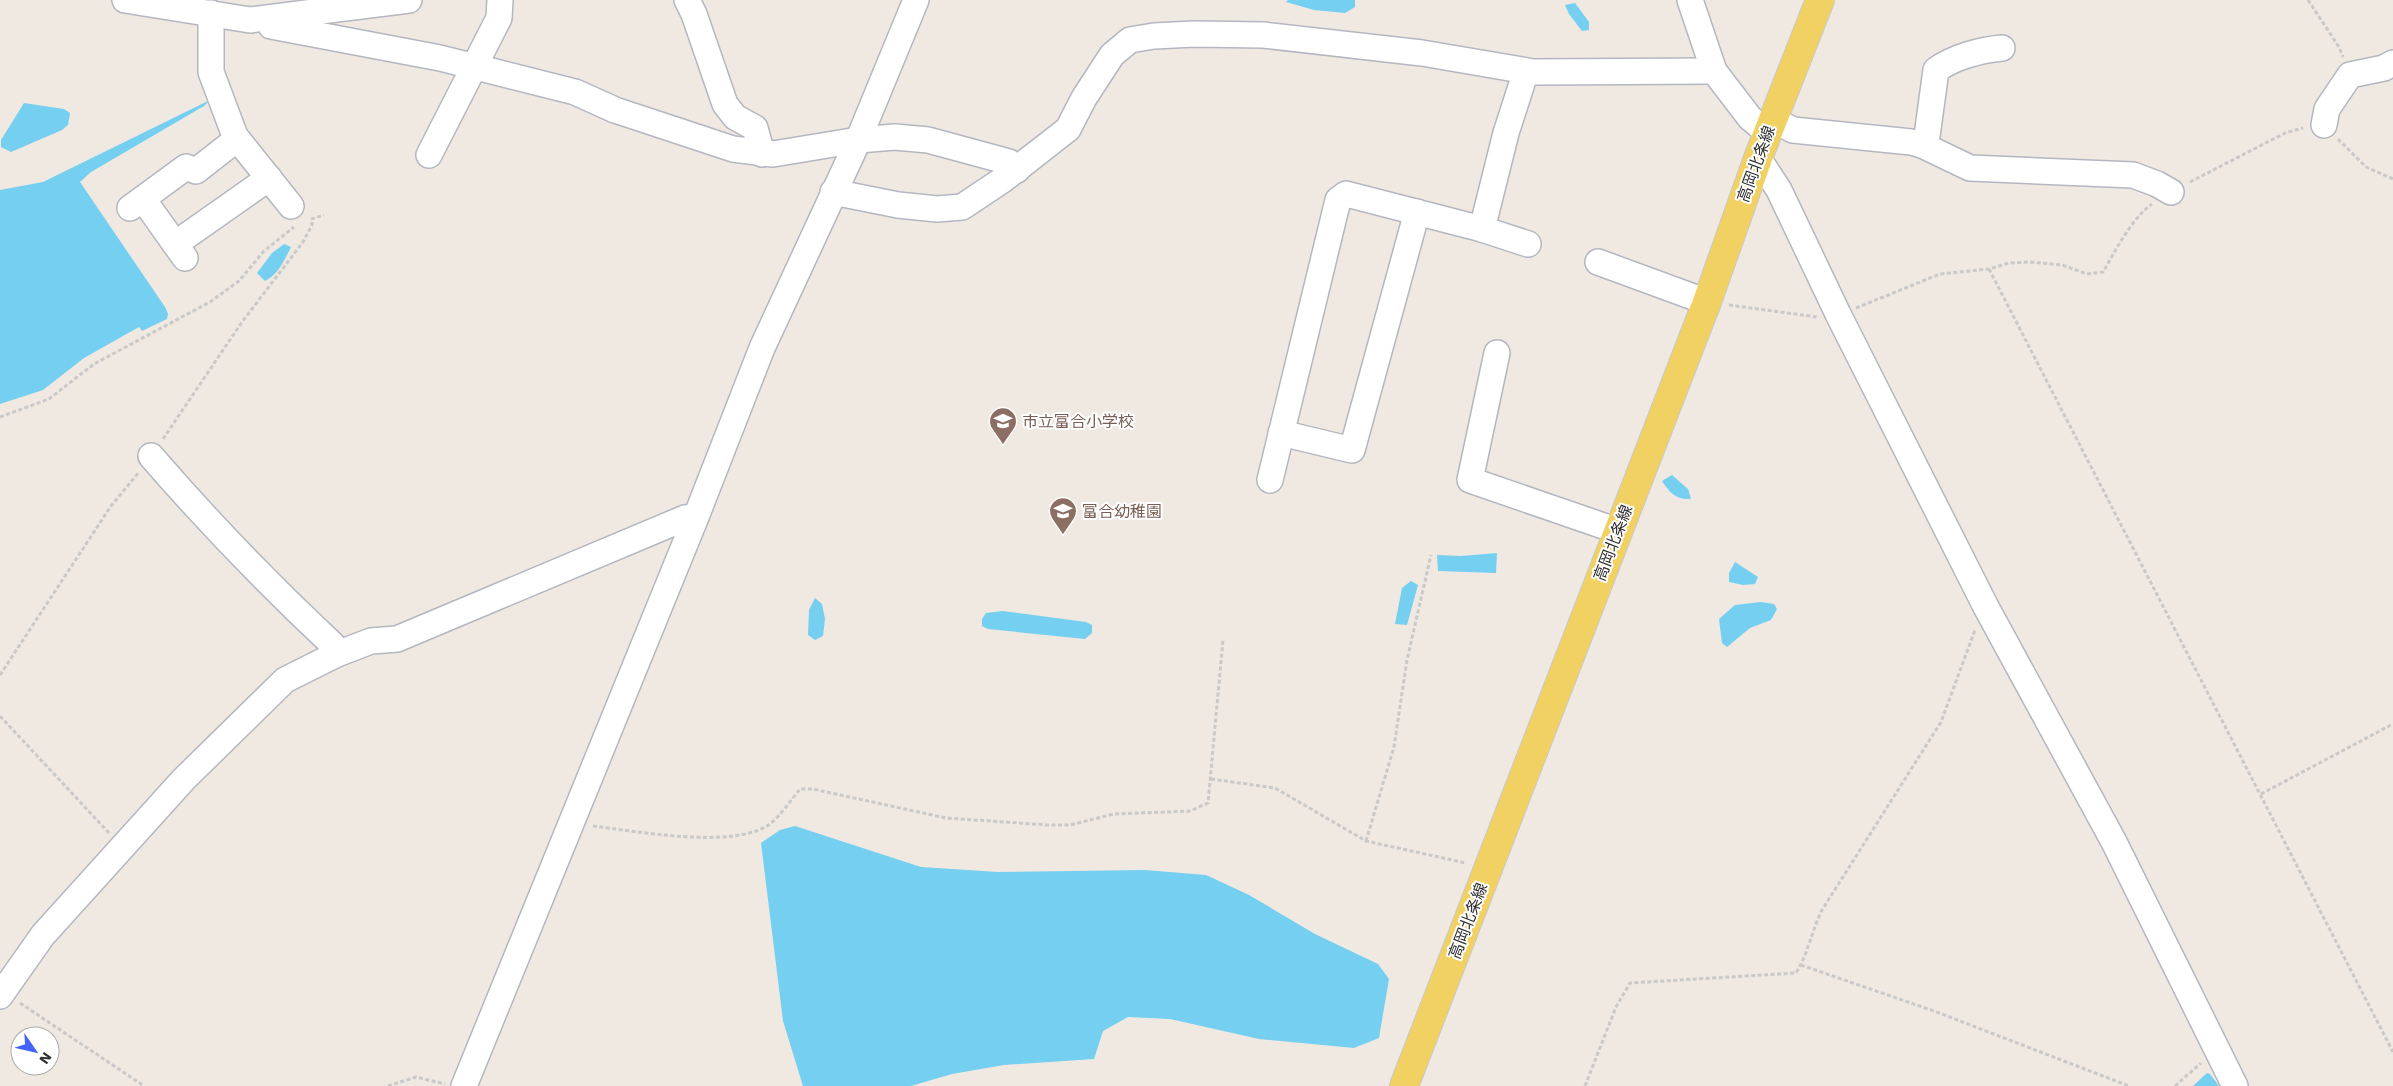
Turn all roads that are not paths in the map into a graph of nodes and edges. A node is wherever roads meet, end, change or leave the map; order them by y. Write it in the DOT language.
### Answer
graph roads {
  1 [pos="125,0"];
  2 [pos="500,0"];
  3 [pos="687,0"];
  4 [pos="916,0"];
  5 [pos="1690,0"];
  6 [pos="1820,0"];
  7 [pos="401,1"];
  8 [pos="211,13"];
  9 [pos="268,18"];
  10 [pos="2002,48"];
  11 [pos="2393,63"];
  12 [pos="474,66"];
  13 [pos="1526,71"];
  14 [pos="1714,71"];
  15 [pos="2324,125"];
  16 [pos="1770,126"];
  17 [pos="237,139"];
  18 [pos="858,140"];
  19 [pos="1922,145"];
  20 [pos="762,154"];
  21 [pos="429,155"];
  22 [pos="1758,158"];
  23 [pos="1017,170"];
  24 [pos="269,178"];
  25 [pos="833,192"];
  26 [pos="2171,192"];
  27 [pos="1417,212"];
  28 [pos="298,217"];
  29 [pos="1482,229"];
  30 [pos="1528,244"];
  31 [pos="1598,262"];
  32 [pos="1706,302"];
  33 [pos="1497,353"];
  34 [pos="1281,433"];
  35 [pos="152,456"];
  36 [pos="1270,480"];
  37 [pos="696,518"];
  38 [pos="1618,531"];
  39 [pos="337,654"];
  40 [pos="1,994"];
  41 [pos="464,1086"];
  42 [pos="1404,1086"];
  43 [pos="2235,1086"];
  1 -- 8 [label="street"];
  2 -- 12 [label="street"];
  3 -- 20 [label="street"];
  4 -- 18 [label="street"];
  5 -- 14 [label="street"];
  6 -- 16 [label="main road, 高岡北条線"];
  7 -- 9 [label="street"];
  8 -- 9 [label="street"];
  8 -- 17 [label="street"];
  9 -- 12 [label="street"];
  10 -- 19 [label="street"];
  11 -- 15 [label="street"];
  12 -- 20 [label="street"];
  12 -- 21 [label="street"];
  13 -- 14 [label="street"];
  13 -- 23 [label="street"];
  13 -- 29 [label="street"];
  14 -- 16 [label="street"];
  16 -- 19 [label="street"];
  16 -- 22 [label="main road, 高岡北条線"];
  17 -- 24 [label="street"];
  17 -- 24 [label="street"];
  18 -- 20 [label="street"];
  18 -- 23 [label="street"];
  18 -- 25 [label="street"];
  19 -- 26 [label="street"];
  22 -- 32 [label="main road, 高岡北条線"];
  22 -- 43 [label="street"];
  23 -- 25 [label="street"];
  24 -- 28 [label="street"];
  25 -- 37 [label="street"];
  27 -- 29 [label="street"];
  27 -- 34 [label="street"];
  27 -- 34 [label="street"];
  29 -- 30 [label="street"];
  31 -- 32 [label="street"];
  32 -- 38 [label="main road, 高岡北条線"];
  33 -- 38 [label="street"];
  34 -- 36 [label="street"];
  35 -- 39 [label="street"];
  37 -- 39 [label="street"];
  37 -- 41 [label="street"];
  38 -- 42 [label="main road, 高岡北条線"];
  39 -- 40 [label="street"];
}
